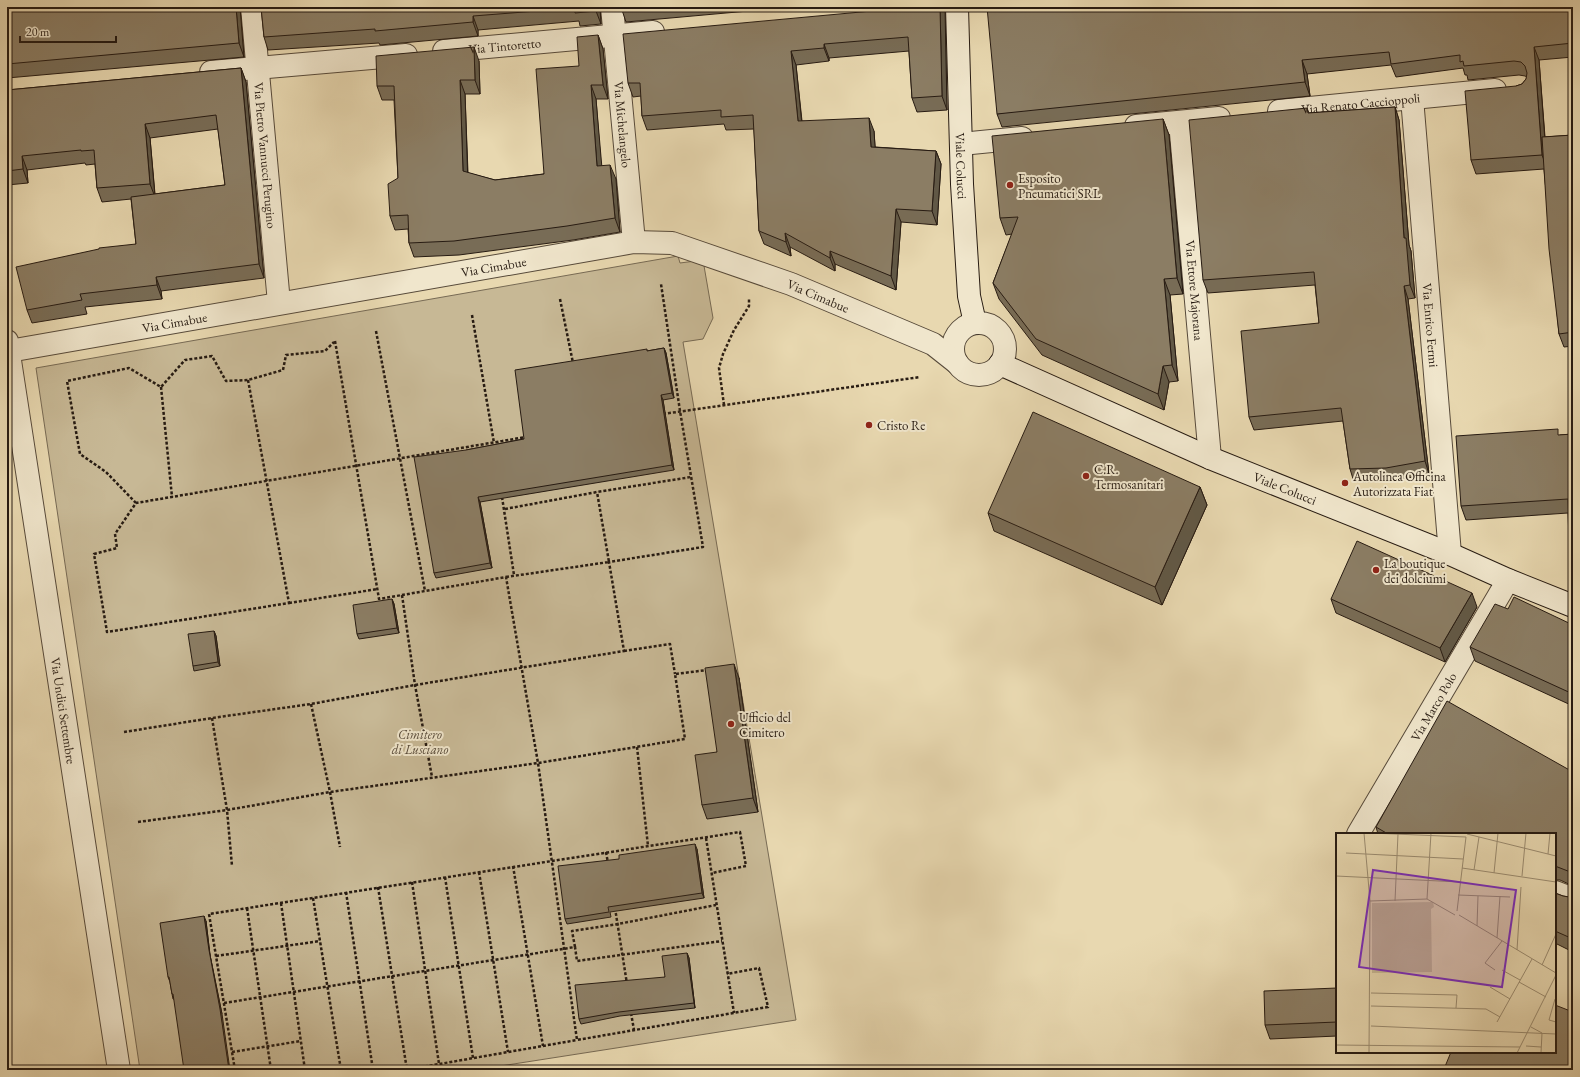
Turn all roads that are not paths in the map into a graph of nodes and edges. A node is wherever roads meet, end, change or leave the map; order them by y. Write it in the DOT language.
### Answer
graph roads {
  1 [pos="252,7"];
  2 [pos="612,7"];
  3 [pos="957,7"];
  4 [pos="670,31"];
  5 [pos="615,36"];
  6 [pos="258,68"];
  7 [pos="195,74"];
  8 [pos="1513,88"];
  9 [pos="1412,98"];
  10 [pos="1180,122"];
  11 [pos="1117,128"];
  12 [pos="1038,136"];
  13 [pos="961,144"];
  14 [pos="634,242"];
  15 [pos="280,303"];
  16 [pos="975,323"];
  17 [pos="8,346"];
  18 [pos="957,363"];
  19 [pos="1000,364"];
  20 [pos="1210,458"];
  21 [pos="1450,554"];
  22 [pos="1508,580"];
  23 [pos="1573,606"];
  24 [pos="1359,833"];
  25 [pos="1556,892"];
  26 [pos="1573,899"];
  27 [pos="119,1070"];
  1 -- 6 [label="street, Via Pietro Vannucci Perugino"];
  2 -- 5 [label="street, Via Michelangelo"];
  3 -- 13 [label="street, Viale Colucci"];
  4 -- 5 [label="street, Via Tintoretto"];
  5 -- 6 [label="street, Via Tintoretto"];
  5 -- 14 [label="street, Via Michelangelo"];
  6 -- 7 [label="street, Via Tintoretto"];
  6 -- 15 [label="street, Via Pietro Vannucci Perugino"];
  8 -- 9 [label="street, Via Renato Caccioppoli"];
  9 -- 10 [label="street, Via Renato Caccioppoli"];
  9 -- 21 [label="street, Via Enrico Fermi"];
  10 -- 11 [label="street, Via Renato Caccioppoli"];
  10 -- 20 [label="street, Via Ettore Majorana"];
  12 -- 13 [label="street"];
  13 -- 16 [label="street, Viale Colucci"];
  14 -- 15 [label="street, Via Cimabue"];
  14 -- 18 [label="street, Via Cimabue"];
  15 -- 17 [label="street, Via Cimabue"];
  16 -- 18 [label="street"];
  16 -- 19 [label="street"];
  17 -- 27 [label="street, Via Undici Settembre"];
  18 -- 19 [label="street"];
  19 -- 20 [label="street, Viale Colucci"];
  20 -- 21 [label="street, Viale Colucci"];
  21 -- 22 [label="street, Viale Colucci"];
  22 -- 23 [label="street, Viale Colucci"];
  22 -- 24 [label="street, Via Marco Polo"];
  25 -- 26 [label="street"];
}
